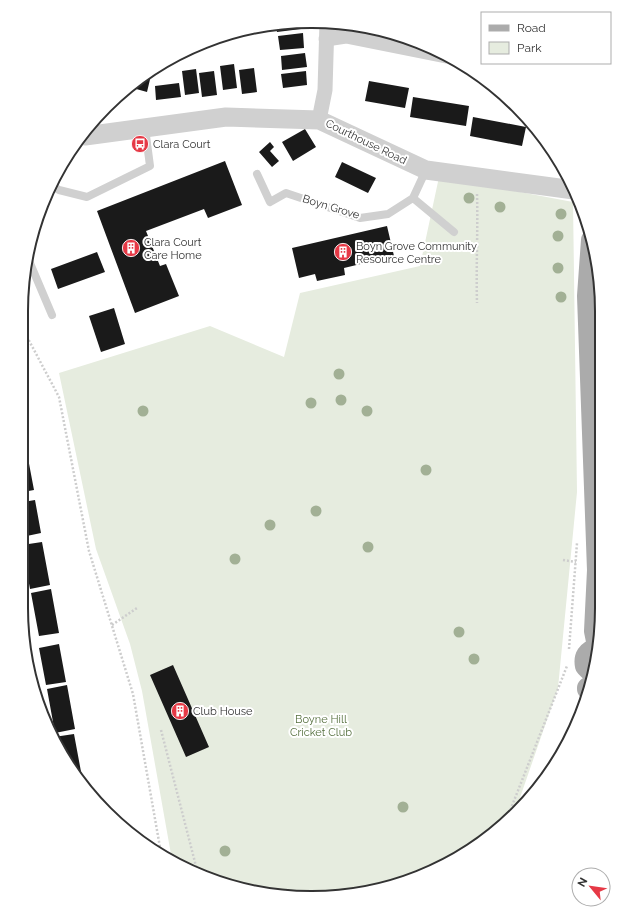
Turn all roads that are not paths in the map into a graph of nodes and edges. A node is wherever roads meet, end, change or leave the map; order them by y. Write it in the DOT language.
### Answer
graph roads {
  1 [pos="326,29"];
  2 [pos="326,39"];
  3 [pos="424,52"];
  4 [pos="319,120"];
  5 [pos="145,128"];
  6 [pos="90,135"];
  7 [pos="426,170"];
  8 [pos="257,174"];
  9 [pos="56,188"];
  10 [pos="567,189"];
  11 [pos="413,198"];
  12 [pos="454,232"];
  13 [pos="591,260"];
  14 [pos="31,268"];
  15 [pos="52,315"];
  16 [pos="595,474"];
  17 [pos="592,650"];
  18 [pos="588,668"];
  1 -- 2 [label="street"];
  2 -- 3 [label="street"];
  2 -- 4 [label="street"];
  4 -- 5 [label="street, Courthouse Road"];
  4 -- 7 [label="street, Courthouse Road"];
  5 -- 6 [label="street, Courthouse Road"];
  5 -- 9 [label="lane"];
  7 -- 10 [label="street, Courthouse Road"];
  7 -- 11 [label="lane"];
  8 -- 11 [label="lane, Boyn Grove"];
  11 -- 12 [label="lane"];
  13 -- 16 [label="main road"];
  14 -- 15 [label="lane"];
  17 -- 18 [label="main road"];
}
